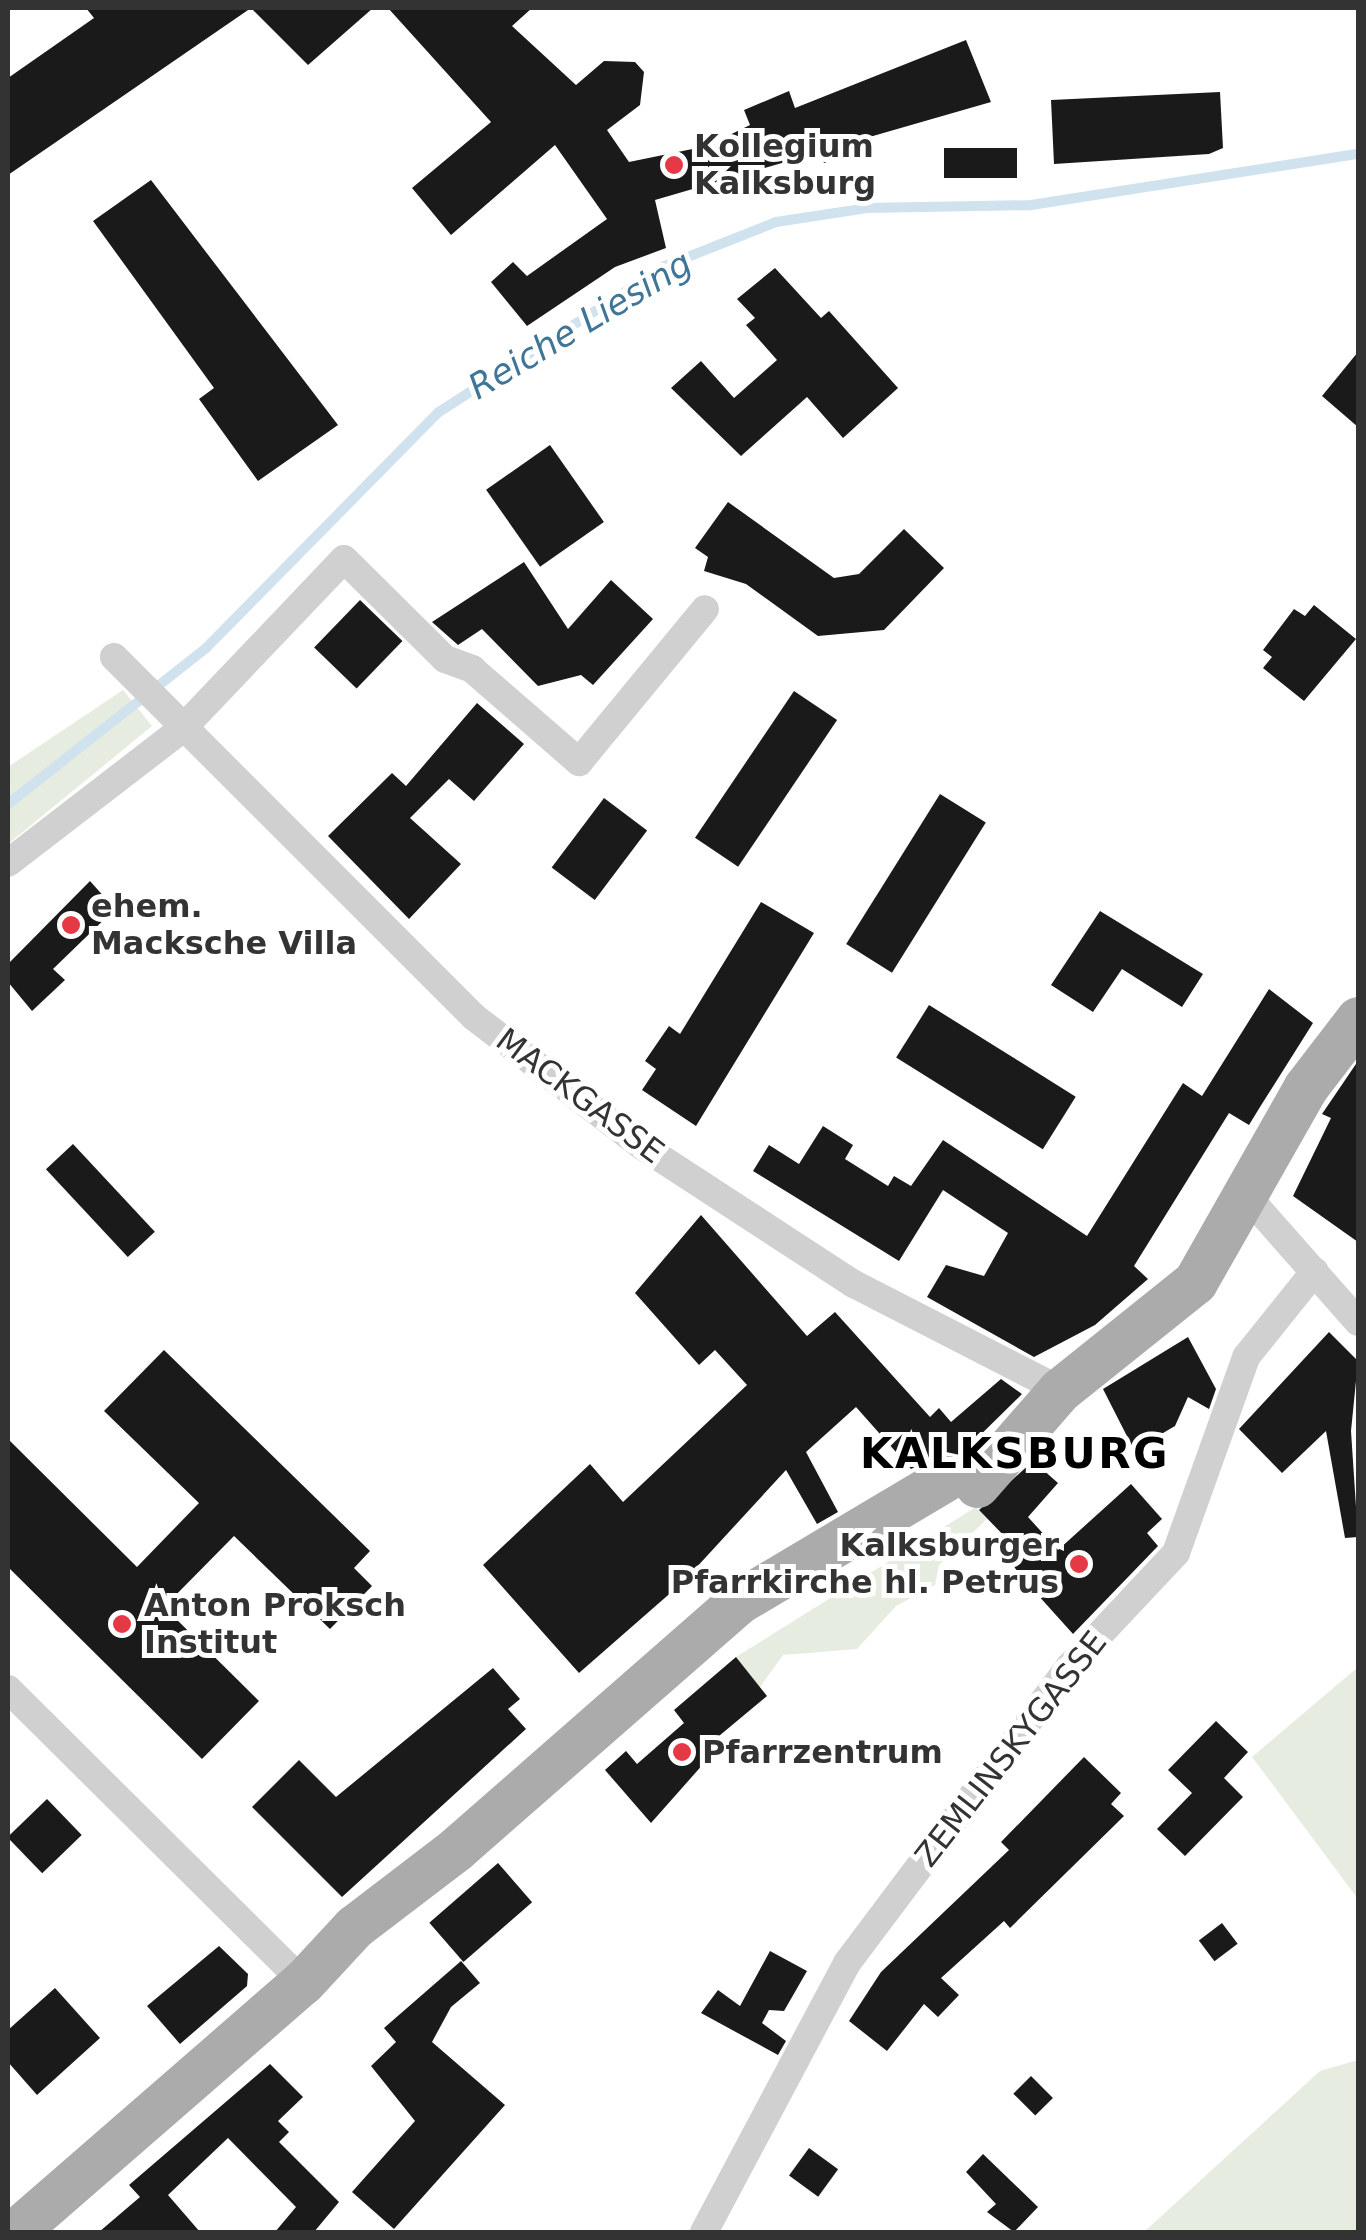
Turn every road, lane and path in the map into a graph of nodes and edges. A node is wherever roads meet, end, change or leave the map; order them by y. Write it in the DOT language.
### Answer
graph roads {
  1 [pos="705,609"];
  2 [pos="114,657"];
  3 [pos="175,721"];
  4 [pos="8,863"];
  5 [pos="1358,1019"];
  6 [pos="1247,1196"];
  7 [pos="1316,1271"];
  8 [pos="1358,1322"];
  9 [pos="1060,1390"];
  10 [pos="8,1689"];
  11 [pos="304,1982"];
  12 [pos="15,2232"];
  13 [pos="704,2232"];
  1 -- 3 [label="street"];
  2 -- 3 [label="street, MACKGASSE"];
  3 -- 4 [label="street"];
  3 -- 9 [label="street, MACKGASSE"];
  5 -- 6 [label="main road"];
  6 -- 7 [label="street"];
  6 -- 9 [label="main road"];
  7 -- 8 [label="street"];
  7 -- 13 [label="street, ZEMLINSKYGASSE"];
  9 -- 11 [label="main road"];
  10 -- 11 [label="street"];
  11 -- 12 [label="main road"];
}
